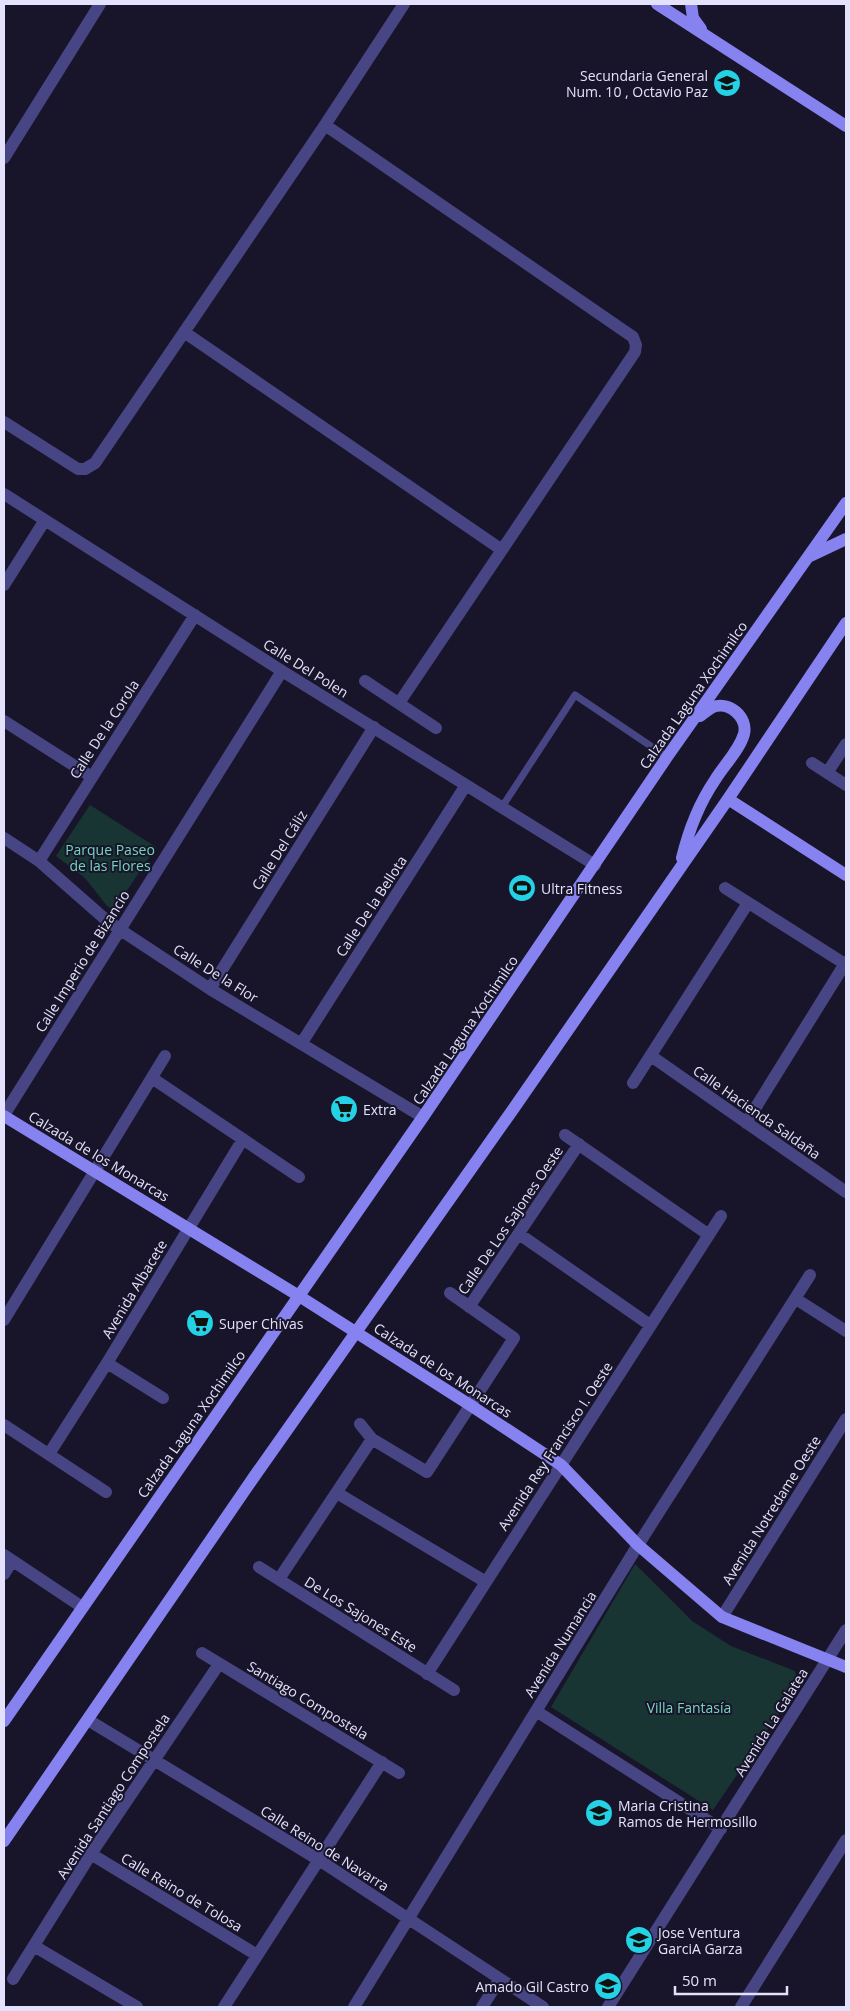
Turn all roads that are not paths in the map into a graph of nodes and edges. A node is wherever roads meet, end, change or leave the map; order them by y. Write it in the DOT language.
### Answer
graph roads {
  1 [pos="100,4"];
  2 [pos="404,4"];
  3 [pos="657,4"];
  4 [pos="691,4"];
  5 [pos="702,32"];
  6 [pos="324,125"];
  7 [pos="846,126"];
  8 [pos="4,158"];
  9 [pos="184,332"];
  10 [pos="4,422"];
  11 [pos="4,494"];
  12 [pos="846,503"];
  13 [pos="45,520"];
  14 [pos="846,539"];
  15 [pos="502,550"];
  16 [pos="806,558"];
  17 [pos="4,585"];
  18 [pos="195,615"];
  19 [pos="846,623"];
  20 [pos="282,671"];
  21 [pos="365,681"];
  22 [pos="399,703"];
  23 [pos="4,720"];
  24 [pos="693,721"];
  25 [pos="374,727"];
  26 [pos="436,728"];
  27 [pos="846,744"];
  28 [pos="667,757"];
  29 [pos="812,764"];
  30 [pos="827,773"];
  31 [pos="92,776"];
  32 [pos="466,785"];
  33 [pos="846,785"];
  34 [pos="728,799"];
  35 [pos="502,807"];
  36 [pos="4,838"];
  37 [pos="39,861"];
  38 [pos="595,865"];
  39 [pos="681,865"];
  40 [pos="846,875"];
  41 [pos="726,888"];
  42 [pos="748,903"];
  43 [pos="119,929"];
  44 [pos="846,963"];
  45 [pos="210,989"];
  46 [pos="301,1044"];
  47 [pos="165,1056"];
  48 [pos="651,1056"];
  49 [pos="152,1078"];
  50 [pos="633,1083"];
  51 [pos="4,1116"];
  52 [pos="424,1117"];
  53 [pos="746,1123"];
  54 [pos="566,1135"];
  55 [pos="243,1139"];
  56 [pos="579,1144"];
  57 [pos="94,1170"];
  58 [pos="299,1177"];
  59 [pos="845,1188"];
  60 [pos="721,1216"];
  61 [pos="189,1228"];
  62 [pos="519,1234"];
  63 [pos="709,1235"];
  64 [pos="810,1276"];
  65 [pos="450,1294"];
  66 [pos="299,1296"];
  67 [pos="796,1299"];
  68 [pos="469,1307"];
  69 [pos="4,1320"];
  70 [pos="650,1326"];
  71 [pos="846,1331"];
  72 [pos="355,1332"];
  73 [pos="106,1363"];
  74 [pos="163,1398"];
  75 [pos="470,1404"];
  76 [pos="846,1419"];
  77 [pos="360,1424"];
  78 [pos="4,1425"];
  79 [pos="372,1439"];
  80 [pos="49,1454"];
  81 [pos="561,1465"];
  82 [pos="106,1492"];
  83 [pos="337,1493"];
  84 [pos="638,1545"];
  85 [pos="8,1558"];
  86 [pos="259,1567"];
  87 [pos="4,1574"];
  88 [pos="278,1579"];
  89 [pos="486,1582"];
  90 [pos="82,1607"];
  91 [pos="722,1618"];
  92 [pos="846,1630"];
  93 [pos="202,1652"];
  94 [pos="827,1660"];
  95 [pos="220,1664"];
  96 [pos="846,1667"];
  97 [pos="427,1674"];
  98 [pos="454,1690"];
  99 [pos="536,1711"];
  100 [pos="88,1720"];
  101 [pos="4,1721"];
  102 [pos="153,1760"];
  103 [pos="382,1762"];
  104 [pos="399,1773"];
  105 [pos="721,1828"];
  106 [pos="4,1840"];
  107 [pos="846,1840"];
  108 [pos="91,1854"];
  109 [pos="319,1860"];
  110 [pos="409,1920"];
  111 [pos="34,1946"];
  112 [pos="257,1955"];
  113 [pos="13,1979"];
  114 [pos="500,1979"];
  115 [pos="137,2007"];
  116 [pos="224,2007"];
  117 [pos="354,2007"];
  118 [pos="482,2007"];
  119 [pos="543,2007"];
  120 [pos="608,2007"];
  121 [pos="741,2007"];
  1 -- 8 [label="street"];
  2 -- 6 [label="street"];
  3 -- 5 [label="main road"];
  4 -- 5 [label="main road"];
  5 -- 7 [label="main road"];
  6 -- 9 [label="street"];
  6 -- 15 [label="street"];
  9 -- 10 [label="street"];
  9 -- 15 [label="street"];
  11 -- 13 [label="street, Calle Del Polen"];
  12 -- 16 [label="main road, Calzada Laguna Xochimilco"];
  13 -- 17 [label="street"];
  13 -- 18 [label="street, Calle Del Polen"];
  14 -- 16 [label="main road"];
  15 -- 22 [label="street"];
  16 -- 24 [label="main road, Calzada Laguna Xochimilco"];
  18 -- 20 [label="street, Calle Del Polen"];
  18 -- 31 [label="street, Calle De la Corola"];
  19 -- 34 [label="main road"];
  20 -- 25 [label="street, Calle Del Polen"];
  20 -- 43 [label="street, Calle Imperio de Bizancio"];
  21 -- 22 [label="street"];
  22 -- 26 [label="street"];
  23 -- 31 [label="street"];
  24 -- 28 [label="main road, Calzada Laguna Xochimilco"];
  24 -- 39 [label="main road"];
  25 -- 32 [label="street, Calle Del Polen"];
  25 -- 45 [label="street, Calle Del Cáliz"];
  27 -- 30 [label="street"];
  28 -- 35 [label="lane"];
  28 -- 38 [label="main road, Calzada Laguna Xochimilco"];
  29 -- 30 [label="street"];
  30 -- 33 [label="street"];
  31 -- 37 [label="street, Calle De la Corola"];
  32 -- 35 [label="street, Calle Del Polen"];
  32 -- 46 [label="street, Calle De la Bellota"];
  34 -- 39 [label="main road"];
  34 -- 40 [label="main road"];
  35 -- 38 [label="street, Calle Del Polen"];
  36 -- 37 [label="street, Calle De la Flor"];
  37 -- 43 [label="street, Calle De la Flor"];
  38 -- 52 [label="main road, Calzada Laguna Xochimilco"];
  39 -- 72 [label="main road"];
  41 -- 42 [label="street"];
  42 -- 44 [label="street"];
  42 -- 48 [label="street"];
  43 -- 45 [label="street, Calle De la Flor"];
  43 -- 51 [label="street, Calle Imperio de Bizancio"];
  44 -- 53 [label="street"];
  45 -- 46 [label="street, Calle De la Flor"];
  46 -- 52 [label="street, Calle De la Flor"];
  47 -- 49 [label="street"];
  48 -- 50 [label="street"];
  48 -- 53 [label="street, Calle Hacienda Saldaña"];
  49 -- 55 [label="street"];
  49 -- 57 [label="street"];
  51 -- 57 [label="main road, Calzada de los Monarcas"];
  52 -- 66 [label="main road, Calzada Laguna Xochimilco"];
  53 -- 59 [label="street, Calle Hacienda Saldaña"];
  54 -- 56 [label="street"];
  55 -- 58 [label="street"];
  55 -- 61 [label="street, Avenida Albacete"];
  56 -- 62 [label="street, Calle De Los Sajones Oeste"];
  56 -- 63 [label="street, Calle De Los Sajones Oeste"];
  57 -- 61 [label="main road, Calzada de los Monarcas"];
  57 -- 69 [label="street"];
  60 -- 63 [label="street, Avenida Rey Francisco I. Oeste"];
  61 -- 66 [label="main road, Calzada de los Monarcas"];
  61 -- 73 [label="street, Avenida Albacete"];
  62 -- 68 [label="street, Calle De Los Sajones Oeste"];
  62 -- 70 [label="street"];
  63 -- 70 [label="street, Avenida Rey Francisco I. Oeste"];
  64 -- 67 [label="street, Avenida Numancia"];
  65 -- 68 [label="street"];
  66 -- 72 [label="main road, Calzada de los Monarcas"];
  66 -- 90 [label="main road, Calzada Laguna Xochimilco"];
  67 -- 71 [label="street"];
  67 -- 84 [label="street, Avenida Numancia"];
  68 -- 75 [label="street, Calle De Los Sajones Oeste"];
  70 -- 81 [label="street, Avenida Rey Francisco I. Oeste"];
  72 -- 75 [label="main road, Calzada de los Monarcas"];
  72 -- 100 [label="main road"];
  73 -- 74 [label="street"];
  73 -- 80 [label="street, Avenida Albacete"];
  75 -- 79 [label="street"];
  75 -- 81 [label="main road, Calzada de los Monarcas"];
  76 -- 91 [label="street, Avenida Notredame Oeste"];
  77 -- 79 [label="street"];
  78 -- 80 [label="street"];
  79 -- 83 [label="street"];
  80 -- 82 [label="street"];
  81 -- 84 [label="main road, Calzada de los Monarcas"];
  81 -- 89 [label="street, Avenida Rey Francisco I. Oeste"];
  83 -- 88 [label="street"];
  83 -- 89 [label="street"];
  84 -- 91 [label="main road, Calzada de los Monarcas"];
  84 -- 99 [label="street, Avenida Numancia"];
  85 -- 87 [label="street"];
  85 -- 90 [label="street"];
  86 -- 88 [label="street, De Los Sajones Este"];
  88 -- 97 [label="street, De Los Sajones Este"];
  89 -- 97 [label="street, Avenida Rey Francisco I. Oeste"];
  90 -- 101 [label="main road, Calzada Laguna Xochimilco"];
  91 -- 94 [label="main road, Calzada de los Monarcas"];
  92 -- 94 [label="street, Avenida La Galatea"];
  93 -- 95 [label="street, Santiago Compostela"];
  94 -- 96 [label="main road, Calzada de los Monarcas"];
  94 -- 105 [label="street, Avenida La Galatea"];
  95 -- 102 [label="street, Avenida Santiago Compostela"];
  95 -- 103 [label="street, Santiago Compostela"];
  97 -- 98 [label="street, De Los Sajones Este"];
  99 -- 105 [label="street"];
  99 -- 110 [label="street, Avenida Numancia"];
  100 -- 102 [label="street, Calle Reino de Navarra"];
  100 -- 106 [label="main road"];
  102 -- 108 [label="street, Avenida Santiago Compostela"];
  102 -- 109 [label="street, Calle Reino de Navarra"];
  103 -- 104 [label="street, Santiago Compostela"];
  103 -- 109 [label="street"];
  105 -- 120 [label="street, Avenida La Galatea"];
  107 -- 121 [label="street"];
  108 -- 111 [label="street, Avenida Santiago Compostela"];
  108 -- 112 [label="street, Calle Reino de Tolosa"];
  109 -- 110 [label="street, Calle Reino de Navarra"];
  109 -- 112 [label="street"];
  110 -- 114 [label="street, Calle Reino de Navarra"];
  110 -- 117 [label="street, Avenida Numancia"];
  111 -- 113 [label="street, Avenida Santiago Compostela"];
  111 -- 115 [label="street"];
  112 -- 116 [label="street"];
  114 -- 118 [label="street"];
  114 -- 119 [label="street, Calle Reino de Navarra"];
}
